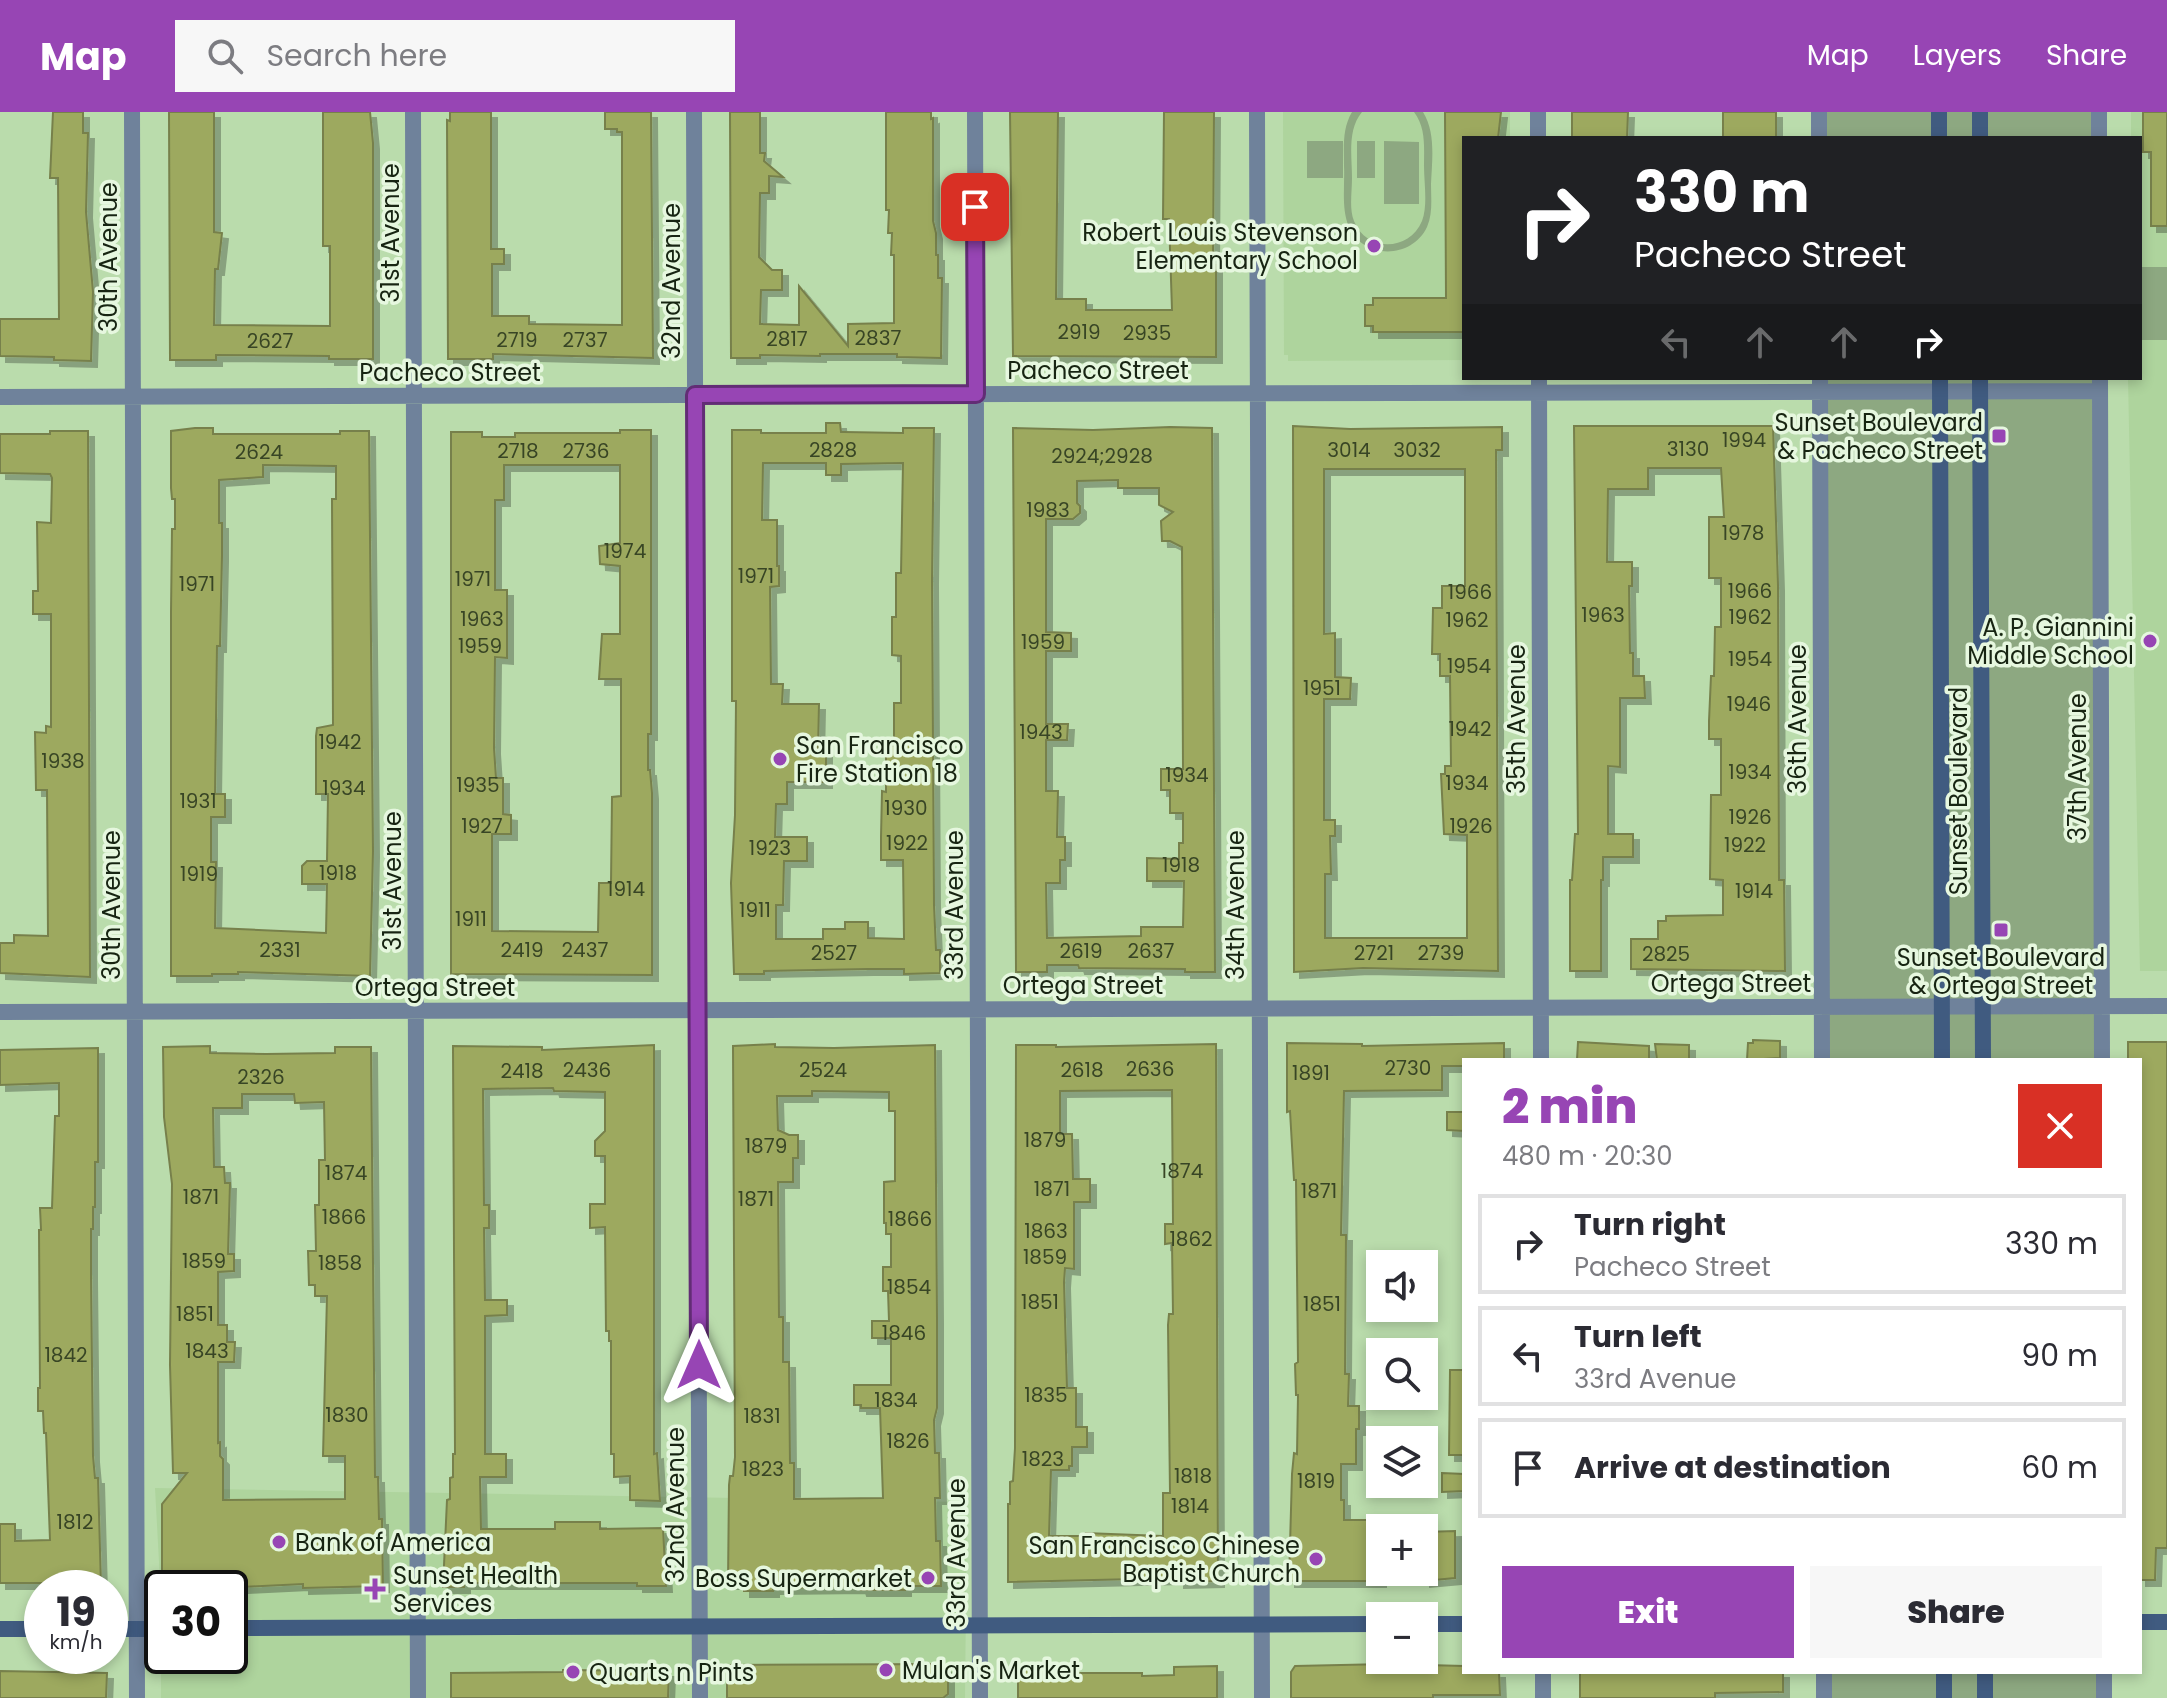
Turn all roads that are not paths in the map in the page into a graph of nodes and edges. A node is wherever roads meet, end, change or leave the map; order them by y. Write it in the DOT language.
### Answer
graph roads {
  1 [pos="132,112"];
  2 [pos="413,112"];
  3 [pos="694,112"];
  4 [pos="975,112"];
  5 [pos="1257,112"];
  6 [pos="1538,112"];
  7 [pos="1819,112"];
  8 [pos="1939,112"];
  9 [pos="1980,112"];
  10 [pos="2099,112"];
  11 [pos="1538,136"];
  12 [pos="1819,136"];
  13 [pos="1939,136"];
  14 [pos="1980,136"];
  15 [pos="2099,136"];
  16 [pos="1980,384"];
  17 [pos="2100,384"];
  18 [pos="1539,385"];
  19 [pos="1820,385"];
  20 [pos="1940,385"];
  21 [pos="976,394"];
  22 [pos="1258,394"];
  23 [pos="695,395"];
  24 [pos="414,396"];
  25 [pos="0,397"];
  26 [pos="133,397"];
  27 [pos="1942,1006"];
  28 [pos="1982,1006"];
  29 [pos="2102,1006"];
  30 [pos="2167,1006"];
  31 [pos="1822,1007"];
  32 [pos="1260,1008"];
  33 [pos="1541,1008"];
  34 [pos="978,1009"];
  35 [pos="697,1010"];
  36 [pos="416,1011"];
  37 [pos="0,1012"];
  38 [pos="135,1012"];
  39 [pos="1541,1058"];
  40 [pos="1822,1058"];
  41 [pos="1942,1058"];
  42 [pos="1983,1058"];
  43 [pos="2102,1058"];
  44 [pos="2142,1622"];
  45 [pos="2167,1622"];
  46 [pos="1261,1624"];
  47 [pos="1366,1624"];
  48 [pos="1438,1624"];
  49 [pos="1462,1624"];
  50 [pos="980,1626"];
  51 [pos="699,1627"];
  52 [pos="248,1628"];
  53 [pos="418,1628"];
  54 [pos="0,1629"];
  55 [pos="24,1629"];
  56 [pos="128,1629"];
  57 [pos="137,1629"];
  58 [pos="144,1629"];
  59 [pos="1543,1674"];
  60 [pos="1824,1674"];
  61 [pos="1944,1674"];
  62 [pos="1985,1674"];
  63 [pos="2104,1674"];
  64 [pos="137,1698"];
  65 [pos="418,1698"];
  66 [pos="700,1698"];
  67 [pos="980,1698"];
  68 [pos="1262,1698"];
  69 [pos="1543,1698"];
  70 [pos="1824,1698"];
  71 [pos="1944,1698"];
  72 [pos="1985,1698"];
  73 [pos="2104,1698"];
  1 -- 26 [label="street, 30th Avenue"];
  2 -- 24 [label="street, 31st Avenue"];
  3 -- 23 [label="street, 32nd Avenue"];
  4 -- 21 [label="street, 33rd Avenue"];
  5 -- 22 [label="street, 34th Avenue"];
  6 -- 11 [label="street"];
  7 -- 12 [label="street"];
  8 -- 13 [label="main road"];
  9 -- 14 [label="main road"];
  10 -- 15 [label="street"];
  16 -- 17 [label="street, Pacheco Street"];
  16 -- 20 [label="street, Pacheco Street"];
  16 -- 28 [label="main road, Sunset Boulevard"];
  17 -- 29 [label="street, 37th Avenue"];
  18 -- 19 [label="street, Pacheco Street"];
  18 -- 22 [label="street, Pacheco Street"];
  18 -- 33 [label="street, 35th Avenue"];
  19 -- 20 [label="street, Pacheco Street"];
  19 -- 31 [label="street, 36th Avenue"];
  20 -- 27 [label="main road, Sunset Boulevard"];
  21 -- 22 [label="street, Pacheco Street"];
  21 -- 23 [label="street, Pacheco Street"];
  21 -- 34 [label="street, 33rd Avenue"];
  22 -- 32 [label="street, 34th Avenue"];
  23 -- 24 [label="street, Pacheco Street"];
  23 -- 35 [label="street, 32nd Avenue"];
  24 -- 26 [label="street, Pacheco Street"];
  24 -- 36 [label="street, 31st Avenue"];
  25 -- 26 [label="street, Pacheco Street"];
  26 -- 38 [label="street, 30th Avenue"];
  27 -- 28 [label="street, Ortega Street"];
  27 -- 31 [label="street, Ortega Street"];
  27 -- 41 [label="main road, Sunset Boulevard"];
  28 -- 29 [label="street, Ortega Street"];
  28 -- 42 [label="main road, Sunset Boulevard"];
  29 -- 30 [label="street, Ortega Street"];
  29 -- 43 [label="street, 37th Avenue"];
  31 -- 33 [label="street, Ortega Street"];
  31 -- 40 [label="street, 36th Avenue"];
  32 -- 33 [label="street, Ortega Street"];
  32 -- 34 [label="street, Ortega Street"];
  32 -- 46 [label="street, 34th Avenue"];
  33 -- 39 [label="street, 35th Avenue"];
  34 -- 35 [label="street, Ortega Street"];
  34 -- 50 [label="street, 33rd Avenue"];
  35 -- 36 [label="street, Ortega Street"];
  35 -- 51 [label="street, 32nd Avenue"];
  36 -- 38 [label="street, Ortega Street"];
  36 -- 53 [label="street, 31st Avenue"];
  37 -- 38 [label="street, Ortega Street"];
  38 -- 57 [label="street, 30th Avenue"];
  44 -- 45 [label="main road"];
  46 -- 47 [label="main road"];
  46 -- 50 [label="main road"];
  46 -- 68 [label="street, 34th Avenue"];
  48 -- 49 [label="main road"];
  50 -- 51 [label="main road"];
  50 -- 67 [label="street, 33rd Avenue"];
  51 -- 53 [label="main road"];
  51 -- 66 [label="street, 32nd Avenue"];
  52 -- 53 [label="main road"];
  53 -- 65 [label="street, 31st Avenue"];
  54 -- 55 [label="main road"];
  56 -- 57 [label="main road"];
  57 -- 58 [label="main road"];
  57 -- 64 [label="street, 30th Avenue"];
  59 -- 69 [label="street"];
  60 -- 70 [label="street"];
  61 -- 71 [label="main road"];
  62 -- 72 [label="main road"];
  63 -- 73 [label="street"];
}
